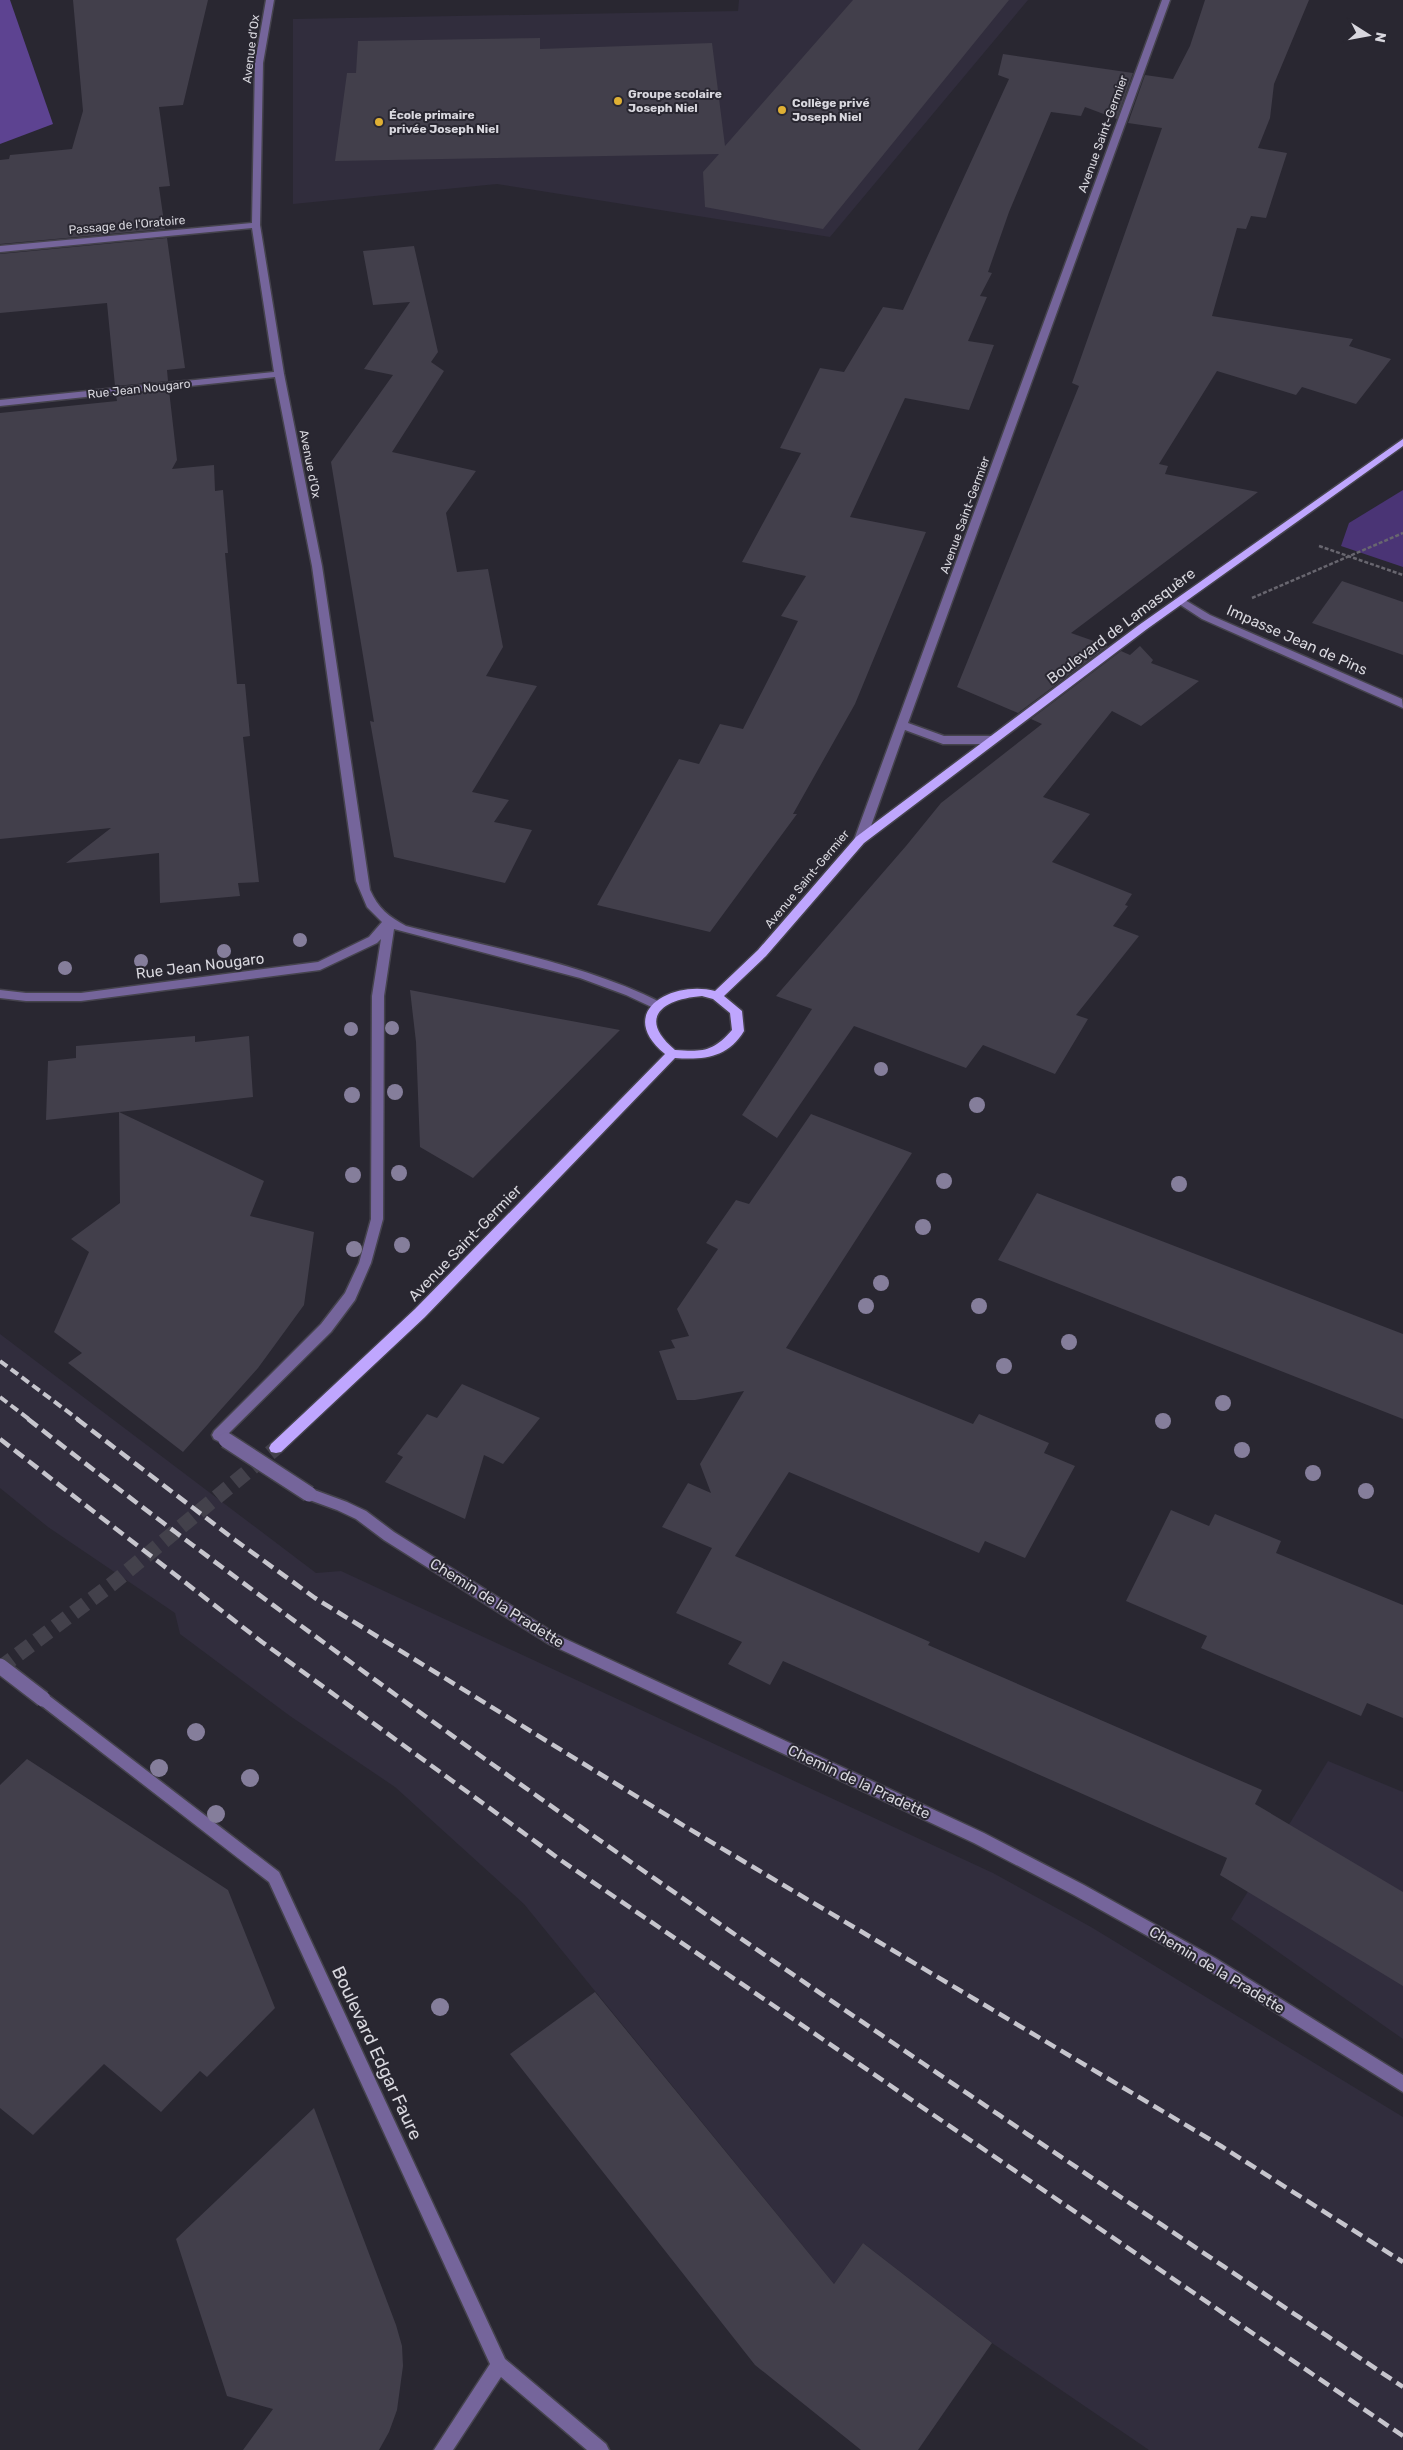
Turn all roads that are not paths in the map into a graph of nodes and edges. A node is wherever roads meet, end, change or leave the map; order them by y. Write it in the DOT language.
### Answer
graph roads {
  1 [pos="270,0"];
  2 [pos="1166,0"];
  3 [pos="256,225"];
  4 [pos="0,249"];
  5 [pos="279,374"];
  6 [pos="0,403"];
  7 [pos="1403,442"];
  8 [pos="1180,600"];
  9 [pos="1403,706"];
  10 [pos="903,724"];
  11 [pos="994,740"];
  12 [pos="860,840"];
  13 [pos="389,922"];
  14 [pos="0,994"];
  15 [pos="717,996"];
  16 [pos="658,1006"];
  17 [pos="672,1054"];
  18 [pos="276,1448"];
  19 [pos="0,1666"];
  20 [pos="1403,2084"];
  21 [pos="499,2365"];
  22 [pos="443,2450"];
  23 [pos="600,2450"];
  1 -- 3 [label="street, Avenue d'Ox"];
  2 -- 10 [label="street, Avenue Saint-Germier"];
  3 -- 4 [label="street, Passage de l'Oratoire"];
  3 -- 5 [label="street, Avenue d'Ox"];
  5 -- 6 [label="street, Rue Jean Nougaro"];
  5 -- 13 [label="street, Avenue d'Ox"];
  7 -- 8 [label="main road, Boulevard de Lamasquère"];
  8 -- 9 [label="street, Impasse Jean de Pins"];
  8 -- 11 [label="main road, Boulevard de Lamasquère"];
  10 -- 11 [label="street"];
  10 -- 12 [label="street, Avenue Saint-Germier"];
  11 -- 12 [label="main road, Boulevard de Lamasquère"];
  12 -- 15 [label="main road, Avenue Saint-Germier"];
  13 -- 14 [label="street, Rue Jean Nougaro"];
  13 -- 16 [label="street"];
  13 -- 20 [label="street, Chemin de la Pradette, bridge"];
  15 -- 16 [label="main road"];
  15 -- 17 [label="main road"];
  16 -- 17 [label="main road"];
  17 -- 18 [label="main road, Avenue Saint-Germier"];
  19 -- 21 [label="street, Boulevard Edgar Faure, bridge"];
  21 -- 22 [label="street"];
  21 -- 23 [label="street, Boulevard Edgar Faure"];
}
